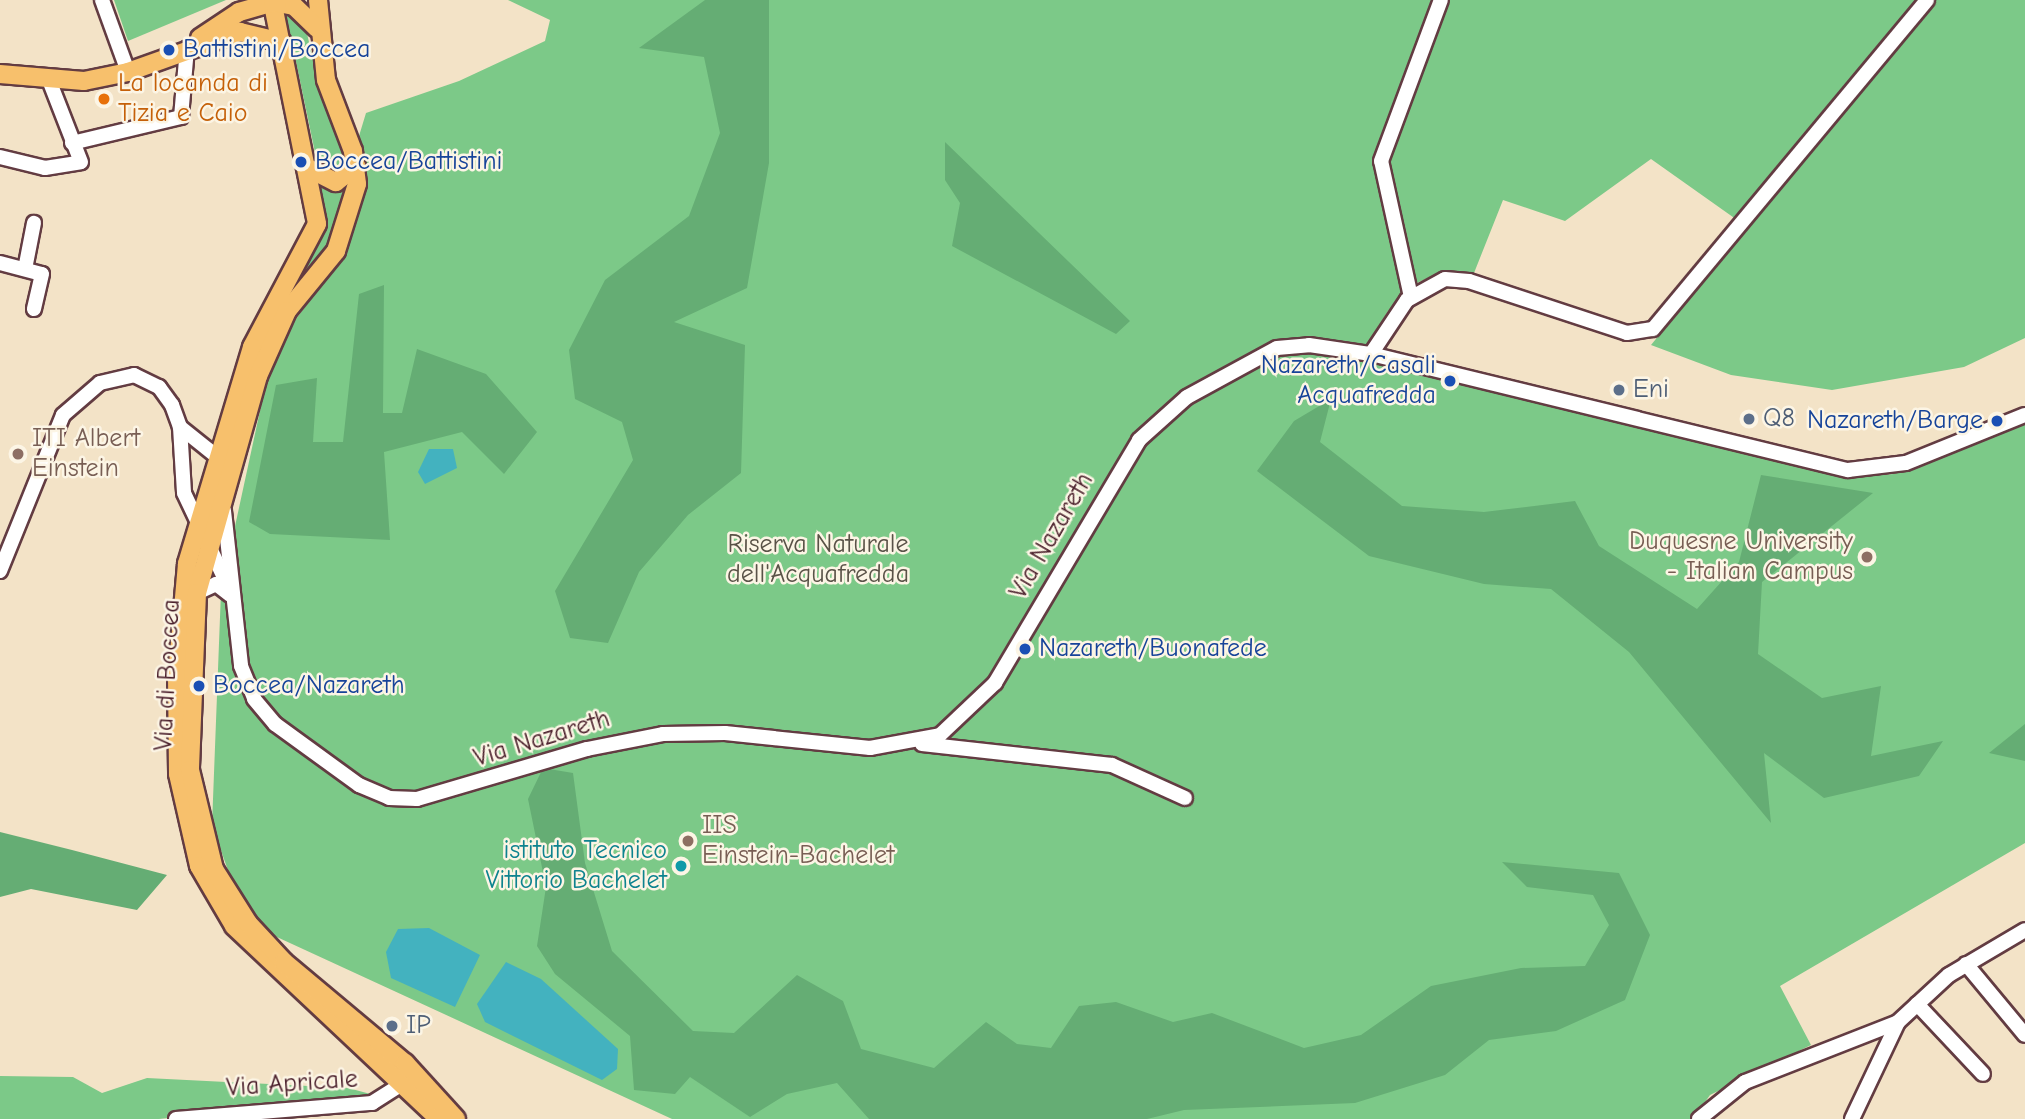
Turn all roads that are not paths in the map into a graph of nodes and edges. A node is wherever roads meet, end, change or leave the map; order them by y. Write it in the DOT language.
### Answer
graph roads {
  1 [pos="102,0"];
  2 [pos="317,0"];
  3 [pos="1441,0"];
  4 [pos="1927,0"];
  5 [pos="272,1"];
  6 [pos="317,28"];
  7 [pos="282,42"];
  8 [pos="189,46"];
  9 [pos="128,72"];
  10 [pos="0,74"];
  11 [pos="49,80"];
  12 [pos="72,143"];
  13 [pos="0,157"];
  14 [pos="356,166"];
  15 [pos="310,169"];
  16 [pos="34,223"];
  17 [pos="0,261"];
  18 [pos="26,264"];
  19 [pos="44,268"];
  20 [pos="1411,297"];
  21 [pos="34,309"];
  22 [pos="1371,354"];
  23 [pos="2025,415"];
  24 [pos="180,427"];
  25 [pos="220,460"];
  26 [pos="223,510"];
  27 [pos="199,525"];
  28 [pos="212,550"];
  29 [pos="0,571"];
  30 [pos="197,593"];
  31 [pos="233,599"];
  32 [pos="918,744"];
  33 [pos="1185,798"];
  34 [pos="2025,930"];
  35 [pos="1966,964"];
  36 [pos="1917,1004"];
  37 [pos="1898,1022"];
  38 [pos="2025,1035"];
  39 [pos="1983,1074"];
  40 [pos="411,1078"];
  41 [pos="176,1119"];
  42 [pos="439,1119"];
  43 [pos="456,1119"];
  44 [pos="1699,1119"];
  45 [pos="1852,1119"];
  1 -- 9 [label="street"];
  2 -- 6 [label="main road, Via di Boccea"];
  3 -- 20 [label="street"];
  4 -- 20 [label="street"];
  5 -- 6 [label="main road"];
  5 -- 7 [label="main road, Via di Boccea"];
  5 -- 8 [label="main road"];
  6 -- 14 [label="main road, Via di Boccea"];
  7 -- 8 [label="main road"];
  7 -- 15 [label="main road, Via di Boccea"];
  8 -- 9 [label="main road"];
  8 -- 12 [label="street"];
  9 -- 11 [label="main road"];
  10 -- 11 [label="main road"];
  11 -- 12 [label="street"];
  12 -- 13 [label="street"];
  14 -- 15 [label="main road"];
  14 -- 26 [label="main road, Via di Boccea"];
  15 -- 25 [label="main road, Via di Boccea"];
  16 -- 18 [label="street"];
  17 -- 18 [label="street"];
  17 -- 21 [label="street"];
  18 -- 19 [label="street"];
  20 -- 22 [label="street"];
  22 -- 23 [label="street, Via Nazareth"];
  22 -- 32 [label="street, Via Nazareth"];
  24 -- 25 [label="street"];
  24 -- 27 [label="street, Via Nazareth"];
  24 -- 29 [label="street"];
  25 -- 27 [label="main road, Via di Boccea"];
  26 -- 28 [label="main road, Via di Boccea"];
  26 -- 31 [label="street, Via Nazareth"];
  27 -- 28 [label="street, Via Nazareth"];
  27 -- 40 [label="main road, Via di Boccea"];
  28 -- 30 [label="main road, Via di Boccea"];
  28 -- 31 [label="street, Via Nazareth"];
  30 -- 31 [label="street"];
  30 -- 40 [label="main road, Via di Boccea"];
  31 -- 32 [label="street, Via Nazareth"];
  32 -- 33 [label="street"];
  34 -- 35 [label="street"];
  35 -- 36 [label="street"];
  35 -- 38 [label="street"];
  36 -- 37 [label="street"];
  36 -- 39 [label="street"];
  37 -- 44 [label="street"];
  37 -- 45 [label="street"];
  40 -- 41 [label="street, Via Apricale"];
  40 -- 42 [label="main road, Via di Boccea"];
  40 -- 43 [label="main road, Via di Boccea"];
}
